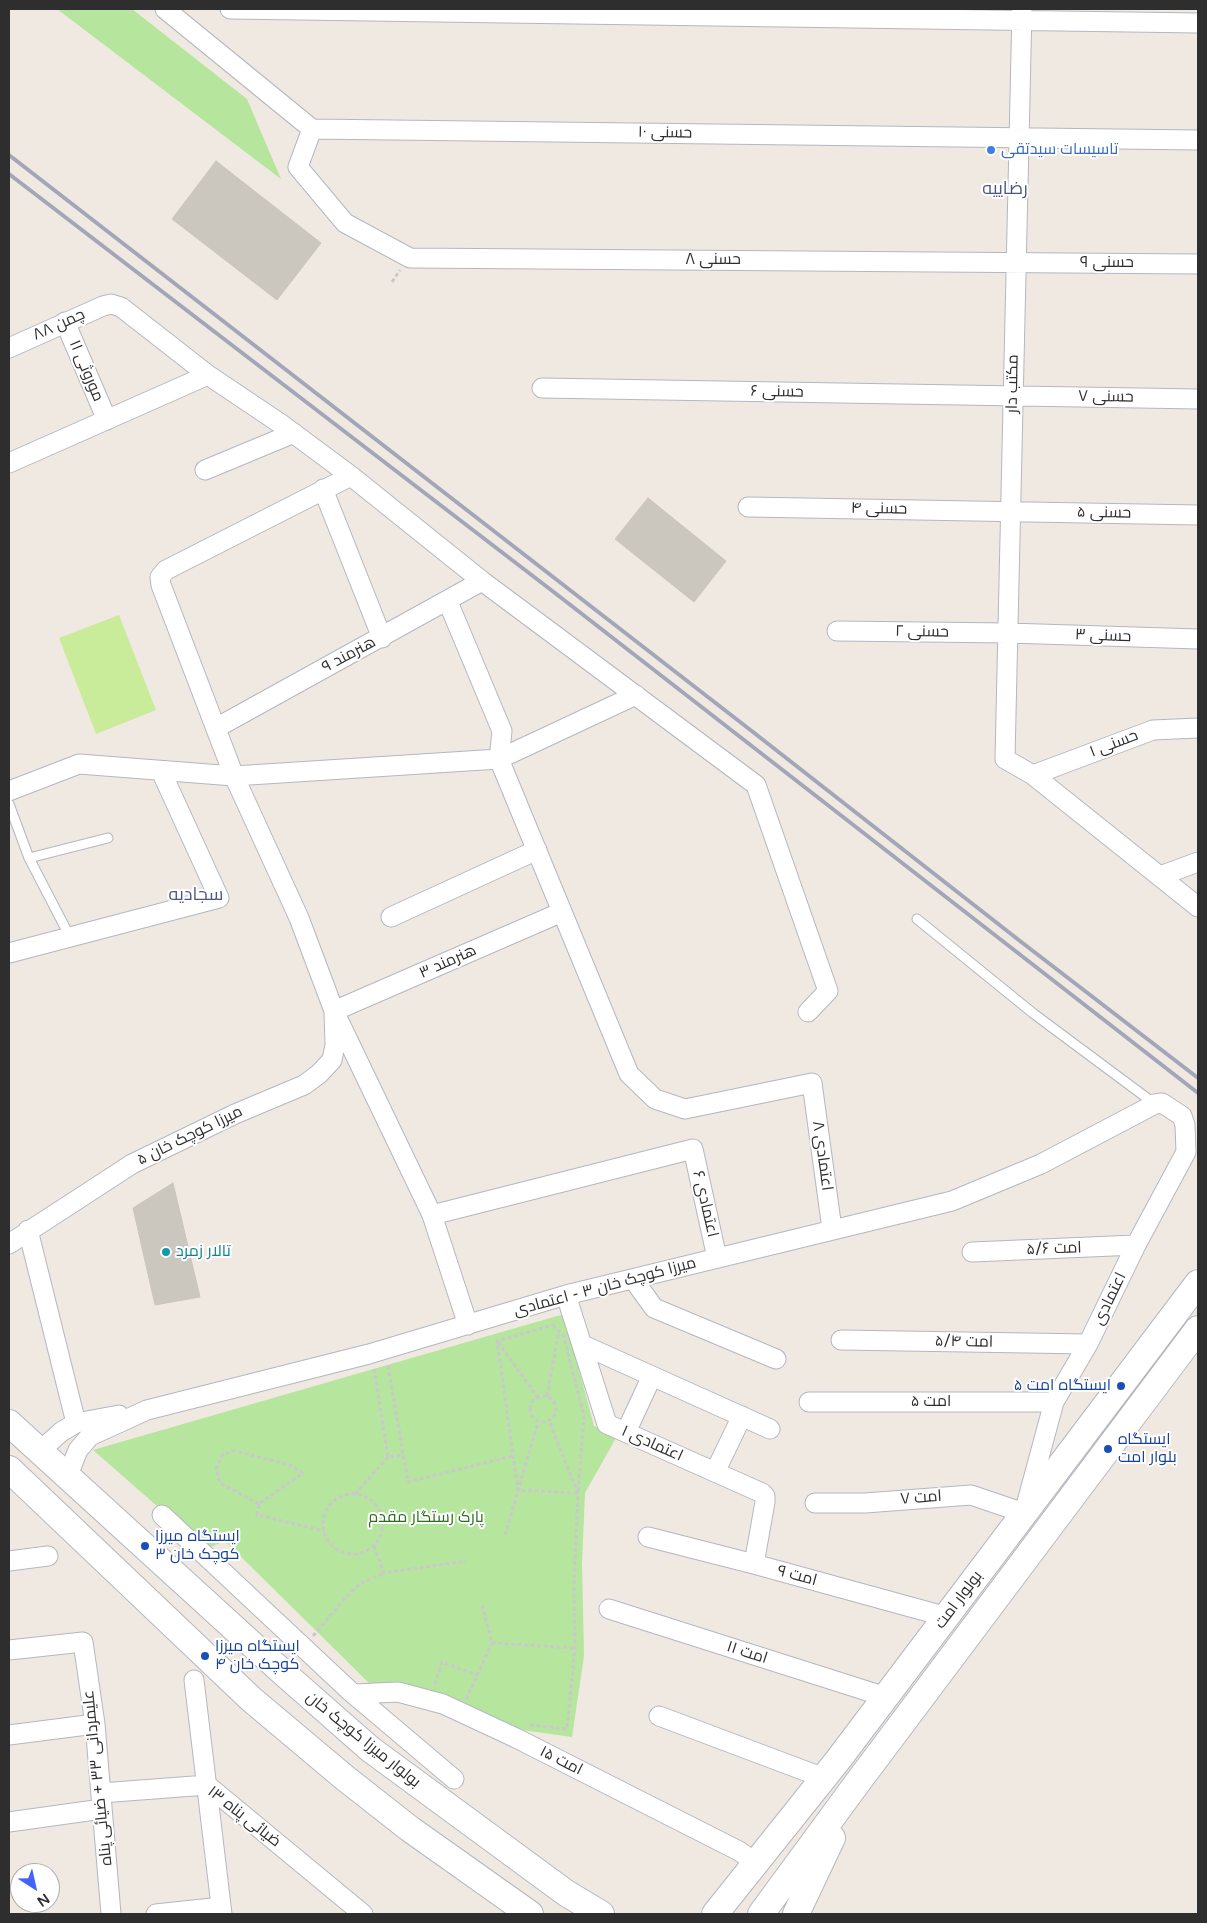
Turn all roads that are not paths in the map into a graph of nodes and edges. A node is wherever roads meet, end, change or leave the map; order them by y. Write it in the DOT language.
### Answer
graph roads {
  1 [pos="165,9"];
  2 [pos="230,9"];
  3 [pos="568,11"];
  4 [pos="1022,15"];
  5 [pos="1198,23"];
  6 [pos="312,129"];
  7 [pos="1019,138"];
  8 [pos="1198,140"];
  9 [pos="1016,263"];
  10 [pos="1198,264"];
  11 [pos="64,322"];
  12 [pos="9,348"];
  13 [pos="208,375"];
  14 [pos="542,388"];
  15 [pos="1013,395"];
  16 [pos="1198,399"];
  17 [pos="107,420"];
  18 [pos="294,433"];
  19 [pos="9,463"];
  20 [pos="205,470"];
  21 [pos="351,476"];
  22 [pos="323,489"];
  23 [pos="748,507"];
  24 [pos="1010,512"];
  25 [pos="1198,515"];
  26 [pos="482,581"];
  27 [pos="448,602"];
  28 [pos="837,631"];
  29 [pos="1008,633"];
  30 [pos="382,638"];
  31 [pos="1198,639"];
  32 [pos="636,695"];
  33 [pos="216,728"];
  34 [pos="1198,728"];
  35 [pos="499,759"];
  36 [pos="161,770"];
  37 [pos="1033,775"];
  38 [pos="234,776"];
  39 [pos="9,791"];
  40 [pos="9,804"];
  41 [pos="108,838"];
  42 [pos="538,850"];
  43 [pos="29,858"];
  44 [pos="1198,862"];
  45 [pos="1160,876"];
  46 [pos="1198,907"];
  47 [pos="562,912"];
  48 [pos="391,917"];
  49 [pos="917,919"];
  50 [pos="70,937"];
  51 [pos="9,953"];
  52 [pos="334,1012"];
  53 [pos="808,1012"];
  54 [pos="1155,1104"];
  55 [pos="432,1216"];
  56 [pos="832,1229"];
  57 [pos="28,1230"];
  58 [pos="9,1244"];
  59 [pos="1136,1245"];
  60 [pos="972,1252"];
  61 [pos="717,1258"];
  62 [pos="633,1279"];
  63 [pos="1198,1283"];
  64 [pos="566,1295"];
  65 [pos="468,1324"];
  66 [pos="1198,1329"];
  67 [pos="841,1340"];
  68 [pos="1088,1344"];
  69 [pos="583,1345"];
  70 [pos="776,1359"];
  71 [pos="652,1376"];
  72 [pos="809,1402"];
  73 [pos="1054,1402"];
  74 [pos="147,1410"];
  75 [pos="742,1416"];
  76 [pos="9,1423"];
  77 [pos="76,1424"];
  78 [pos="770,1429"];
  79 [pos="626,1432"];
  80 [pos="40,1451"];
  81 [pos="9,1469"];
  82 [pos="716,1472"];
  83 [pos="68,1475"];
  84 [pos="815,1503"];
  85 [pos="1024,1513"];
  86 [pos="162,1515"];
  87 [pos="648,1537"];
  88 [pos="48,1556"];
  89 [pos="9,1561"];
  90 [pos="754,1564"];
  91 [pos="609,1609"];
  92 [pos="947,1617"];
  93 [pos="9,1650"];
  94 [pos="194,1680"];
  95 [pos="355,1694"];
  96 [pos="886,1697"];
  97 [pos="659,1716"];
  98 [pos="95,1724"];
  99 [pos="9,1734"];
  100 [pos="824,1778"];
  101 [pos="454,1779"];
  102 [pos="858,1782"];
  103 [pos="207,1785"];
  104 [pos="102,1801"];
  105 [pos="9,1822"];
  106 [pos="756,1863"];
  107 [pos="221,1911"];
  108 [pos="111,1914"];
  109 [pos="156,1914"];
  110 [pos="363,1914"];
  111 [pos="530,1914"];
  112 [pos="601,1914"];
  113 [pos="714,1914"];
  114 [pos="761,1914"];
  115 [pos="796,1914"];
  1 -- 6 [label="street"];
  2 -- 3 [label="street"];
  3 -- 4 [label="street"];
  4 -- 5 [label="street"];
  4 -- 7 [label="street, مکتب دار"];
  6 -- 7 [label="street, حسنی ۱۰"];
  6 -- 9 [label="street, حسنی ۸"];
  7 -- 8 [label="street, حسنی ۱۰"];
  7 -- 9 [label="street, مکتب دار"];
  9 -- 10 [label="street, حسنی ۹"];
  9 -- 15 [label="street, مکتب دار"];
  11 -- 12 [label="street, چمن ۸۸"];
  11 -- 13 [label="street, چمن ۸۸"];
  11 -- 17 [label="street, موروثی ۱۱"];
  13 -- 17 [label="street"];
  13 -- 18 [label="street"];
  14 -- 15 [label="street, حسنی ۶"];
  15 -- 16 [label="street, حسنی ۷"];
  15 -- 24 [label="street, مکتب دار"];
  17 -- 19 [label="street"];
  18 -- 20 [label="street"];
  18 -- 21 [label="street"];
  21 -- 22 [label="street"];
  21 -- 26 [label="street"];
  22 -- 30 [label="street"];
  22 -- 33 [label="street"];
  23 -- 24 [label="street, حسنی ۴"];
  24 -- 25 [label="street, حسنی ۵"];
  24 -- 29 [label="street, مکتب دار"];
  26 -- 27 [label="street, هنرمند ۹"];
  26 -- 32 [label="street"];
  27 -- 30 [label="street, هنرمند ۹"];
  27 -- 35 [label="street"];
  28 -- 29 [label="street, حسنی ۲"];
  29 -- 31 [label="street, حسنی ۳"];
  29 -- 37 [label="street, مکتب دار"];
  30 -- 33 [label="street, هنرمند ۹"];
  32 -- 35 [label="street"];
  32 -- 53 [label="street"];
  33 -- 38 [label="street"];
  34 -- 37 [label="street, حسنی ۱"];
  35 -- 38 [label="street"];
  35 -- 42 [label="street"];
  36 -- 38 [label="street"];
  36 -- 39 [label="street"];
  36 -- 50 [label="street"];
  37 -- 45 [label="street"];
  38 -- 52 [label="street"];
  40 -- 43 [label="lane"];
  41 -- 43 [label="lane"];
  42 -- 47 [label="street"];
  42 -- 48 [label="street"];
  43 -- 50 [label="lane"];
  44 -- 45 [label="street"];
  45 -- 46 [label="street"];
  47 -- 52 [label="street, هنرمند ۳"];
  47 -- 56 [label="street, اعتمادی ۸"];
  49 -- 54 [label="lane"];
  50 -- 51 [label="street"];
  52 -- 55 [label="street"];
  52 -- 57 [label="street, میرزا کوچک خان ۵"];
  54 -- 56 [label="street, میرزا کوچک خان ۳ - اعتمادی"];
  54 -- 59 [label="street, اعتمادی"];
  55 -- 61 [label="street, اعتمادی ۶"];
  55 -- 65 [label="street"];
  56 -- 61 [label="street, میرزا کوچک خان ۳ - اعتمادی"];
  57 -- 58 [label="street, میرزا کوچک خان ۵"];
  57 -- 77 [label="street"];
  59 -- 60 [label="street, امت ۵/۶"];
  59 -- 68 [label="street, اعتمادی"];
  61 -- 62 [label="street, میرزا کوچک خان ۳ - اعتمادی"];
  62 -- 64 [label="street, میرزا کوچک خان ۳ - اعتمادی"];
  62 -- 70 [label="street"];
  63 -- 85 [label="main road, بولوار امت"];
  64 -- 65 [label="street, میرزا کوچک خان ۳ - اعتمادی"];
  64 -- 69 [label="street, اعتمادی ۱"];
  65 -- 74 [label="street, میرزا کوچک خان ۳ - اعتمادی"];
  66 -- 102 [label="main road, بولوار امت"];
  67 -- 68 [label="street, امت ۵/۴"];
  68 -- 73 [label="street, اعتمادی"];
  69 -- 71 [label="street"];
  69 -- 79 [label="street, اعتمادی ۱"];
  71 -- 75 [label="street"];
  71 -- 79 [label="street"];
  72 -- 73 [label="street, امت ۵"];
  73 -- 85 [label="street, اعتمادی"];
  74 -- 77 [label="street"];
  74 -- 83 [label="street, میرزا کوچک خان ۳ - اعتمادی"];
  75 -- 78 [label="street"];
  75 -- 82 [label="street"];
  76 -- 80 [label="main road, بولوار میرزا کوچک خان"];
  77 -- 80 [label="street"];
  79 -- 82 [label="street, اعتمادی ۱"];
  80 -- 83 [label="main road, بولوار میرزا کوچک خان"];
  81 -- 111 [label="main road"];
  82 -- 90 [label="street, اعتمادی ۱"];
  83 -- 112 [label="main road, بولوار میرزا کوچک خان"];
  84 -- 85 [label="street, امت ۷"];
  85 -- 92 [label="main road, بولوار امت"];
  86 -- 95 [label="street"];
  87 -- 90 [label="street, امت ۹"];
  88 -- 89 [label="street"];
  90 -- 92 [label="street, امت ۹"];
  91 -- 96 [label="street, امت ۱۱"];
  92 -- 96 [label="main road, بولوار امت"];
  93 -- 98 [label="street, علیمردانی ۳۳ + ضیائی پناه"];
  94 -- 103 [label="street"];
  95 -- 101 [label="street"];
  95 -- 106 [label="street, امت ۱۵"];
  96 -- 100 [label="main road, بولوار امت"];
  97 -- 100 [label="street"];
  98 -- 99 [label="street"];
  98 -- 104 [label="street, علیمردانی ۳۳ + ضیائی پناه"];
  100 -- 106 [label="main road, بولوار امت"];
  102 -- 114 [label="main road, بولوار امت"];
  102 -- 115 [label="main road"];
  103 -- 104 [label="street, ضیائی پناه ۱۳"];
  103 -- 107 [label="street"];
  103 -- 110 [label="street, ضیائی پناه ۱۳"];
  104 -- 105 [label="street, ضیائی پناه ۱۳"];
  104 -- 108 [label="street, علیمردانی ۳۳ + ضیائی پناه"];
  106 -- 113 [label="main road, بولوار امت"];
  107 -- 109 [label="street"];
}
